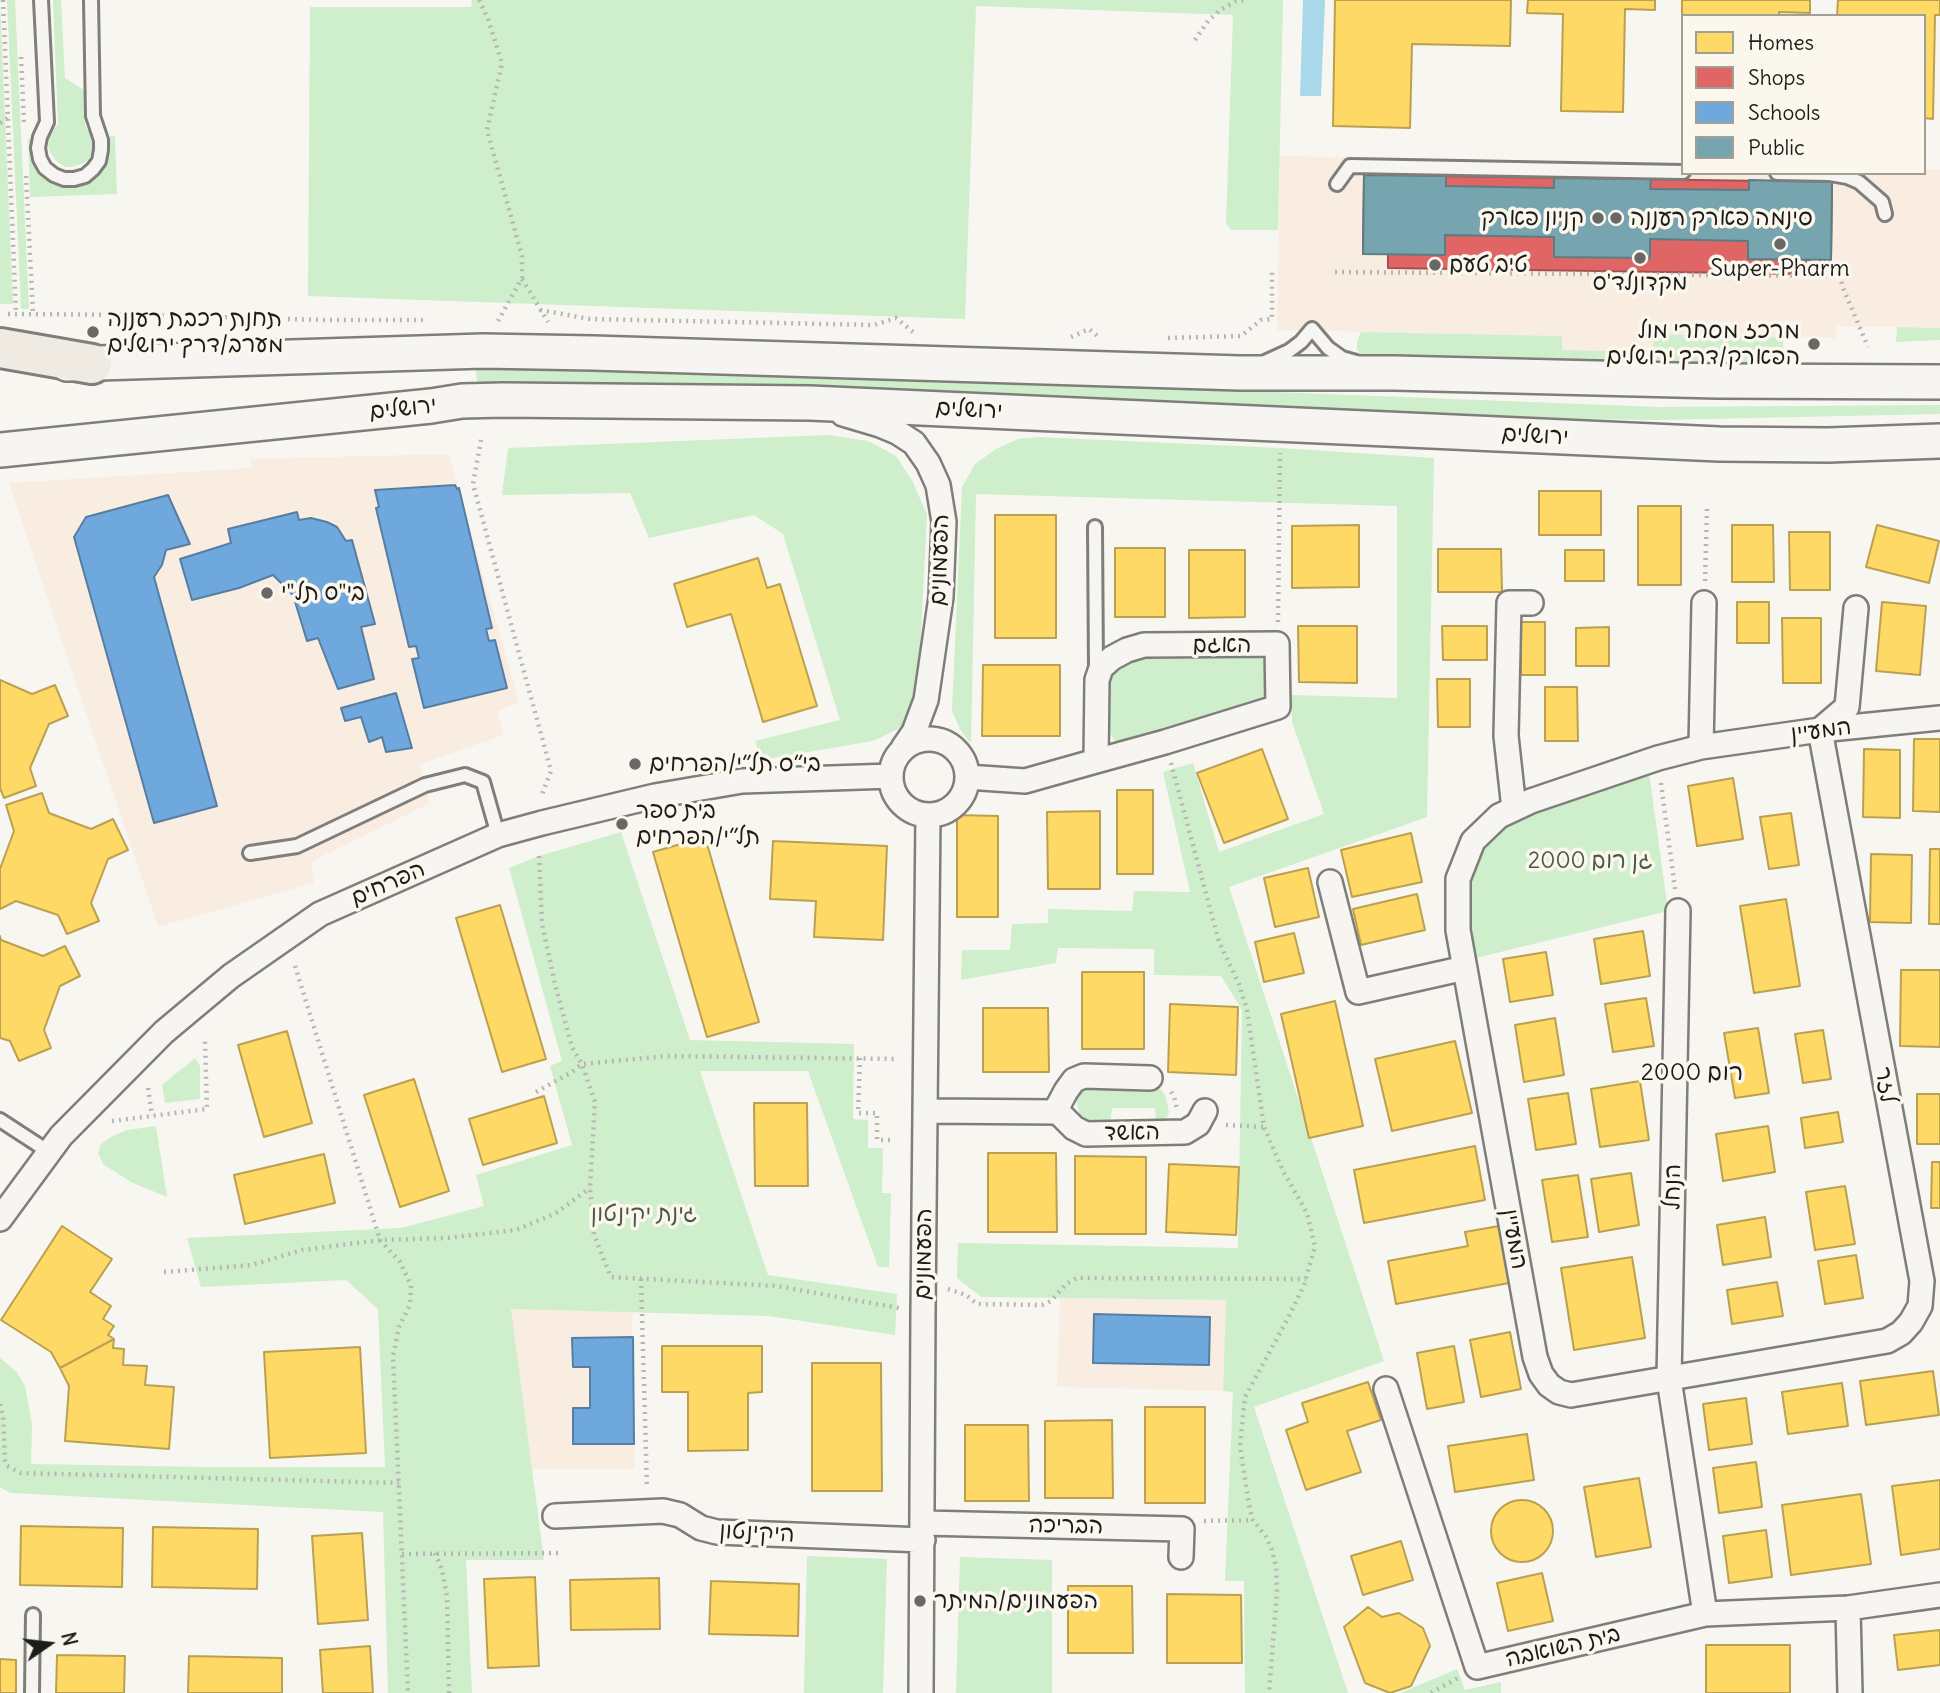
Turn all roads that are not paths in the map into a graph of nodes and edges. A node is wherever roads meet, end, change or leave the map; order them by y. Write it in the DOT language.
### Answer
graph roads {
  1 [pos="41,0"];
  2 [pos="91,0"];
  3 [pos="1681,172"];
  4 [pos="1836,175"];
  5 [pos="1337,184"];
  6 [pos="1885,214"];
  7 [pos="8,331"];
  8 [pos="0,363"];
  9 [pos="92,364"];
  10 [pos="1241,373"];
  11 [pos="1394,373"];
  12 [pos="1940,382"];
  13 [pos="810,403"];
  14 [pos="1940,441"];
  15 [pos="1828,445"];
  16 [pos="0,450"];
  17 [pos="1940,463"];
  18 [pos="1095,527"];
  19 [pos="1531,603"];
  20 [pos="1704,603"];
  21 [pos="1856,608"];
  22 [pos="1097,680"];
  23 [pos="1940,718"];
  24 [pos="1820,730"];
  25 [pos="1702,747"];
  26 [pos="903,748"];
  27 [pos="1096,761"];
  28 [pos="891,776"];
  29 [pos="967,777"];
  30 [pos="1514,809"];
  31 [pos="928,815"];
  32 [pos="498,835"];
  33 [pos="250,853"];
  34 [pos="1331,882"];
  35 [pos="1678,911"];
  36 [pos="1465,968"];
  37 [pos="1150,1078"];
  38 [pos="926,1111"];
  39 [pos="1058,1112"];
  40 [pos="1201,1117"];
  41 [pos="0,1120"];
  42 [pos="49,1152"];
  43 [pos="0,1219"];
  44 [pos="1669,1379"];
  45 [pos="1385,1389"];
  46 [pos="555,1516"];
  47 [pos="923,1531"];
  48 [pos="1181,1557"];
  49 [pos="1940,1595"];
  50 [pos="1848,1608"];
  51 [pos="1705,1614"];
  52 [pos="33,1615"];
  53 [pos="32,1693"];
  54 [pos="921,1693"];
  55 [pos="1850,1693"];
  1 -- 2 [label="lane"];
  3 -- 5 [label="lane"];
  4 -- 6 [label="lane"];
  7 -- 9 [label="highway"];
  8 -- 9 [label="main road, ירושלים"];
  9 -- 10 [label="main road, ירושלים"];
  10 -- 11 [label="main road, ירושלים"];
  10 -- 11 [label="lane"];
  11 -- 12 [label="main road, ירושלים"];
  13 -- 15 [label="main road, ירושלים"];
  13 -- 16 [label="main road, ירושלים"];
  13 -- 26 [label="street, הפעמונים"];
  14 -- 15 [label="main road, ירושלים"];
  15 -- 17 [label="main road"];
  18 -- 22 [label="lane"];
  19 -- 30 [label="street"];
  20 -- 25 [label="street"];
  21 -- 24 [label="street"];
  22 -- 27 [label="street"];
  22 -- 27 [label="street, האגם"];
  23 -- 24 [label="street, המעיין"];
  24 -- 25 [label="street, המעיין"];
  24 -- 44 [label="street, לזר"];
  25 -- 30 [label="street, המעיין"];
  26 -- 28 [label="street"];
  26 -- 29 [label="street"];
  27 -- 29 [label="street, האגם"];
  28 -- 31 [label="street"];
  28 -- 32 [label="street, הפרחים"];
  29 -- 31 [label="street"];
  30 -- 36 [label="street, המעיין"];
  31 -- 38 [label="street, הפעמונים"];
  32 -- 33 [label="lane"];
  32 -- 42 [label="street, הפרחים"];
  34 -- 36 [label="street"];
  35 -- 44 [label="street, הנחל"];
  36 -- 44 [label="street, המעיין"];
  37 -- 39 [label="street"];
  38 -- 39 [label="street"];
  38 -- 47 [label="street, הפעמונים"];
  39 -- 40 [label="street, האשד"];
  41 -- 42 [label="lane"];
  42 -- 43 [label="street, הפרחים"];
  44 -- 51 [label="street, הנחל"];
  45 -- 51 [label="street, בית השואבה"];
  46 -- 47 [label="street, היקינטון"];
  47 -- 48 [label="street, הבריכה"];
  47 -- 54 [label="street, הפעמונים"];
  49 -- 50 [label="street, בית השואבה"];
  50 -- 51 [label="street, בית השואבה"];
  50 -- 55 [label="street"];
  52 -- 53 [label="lane"];
}
